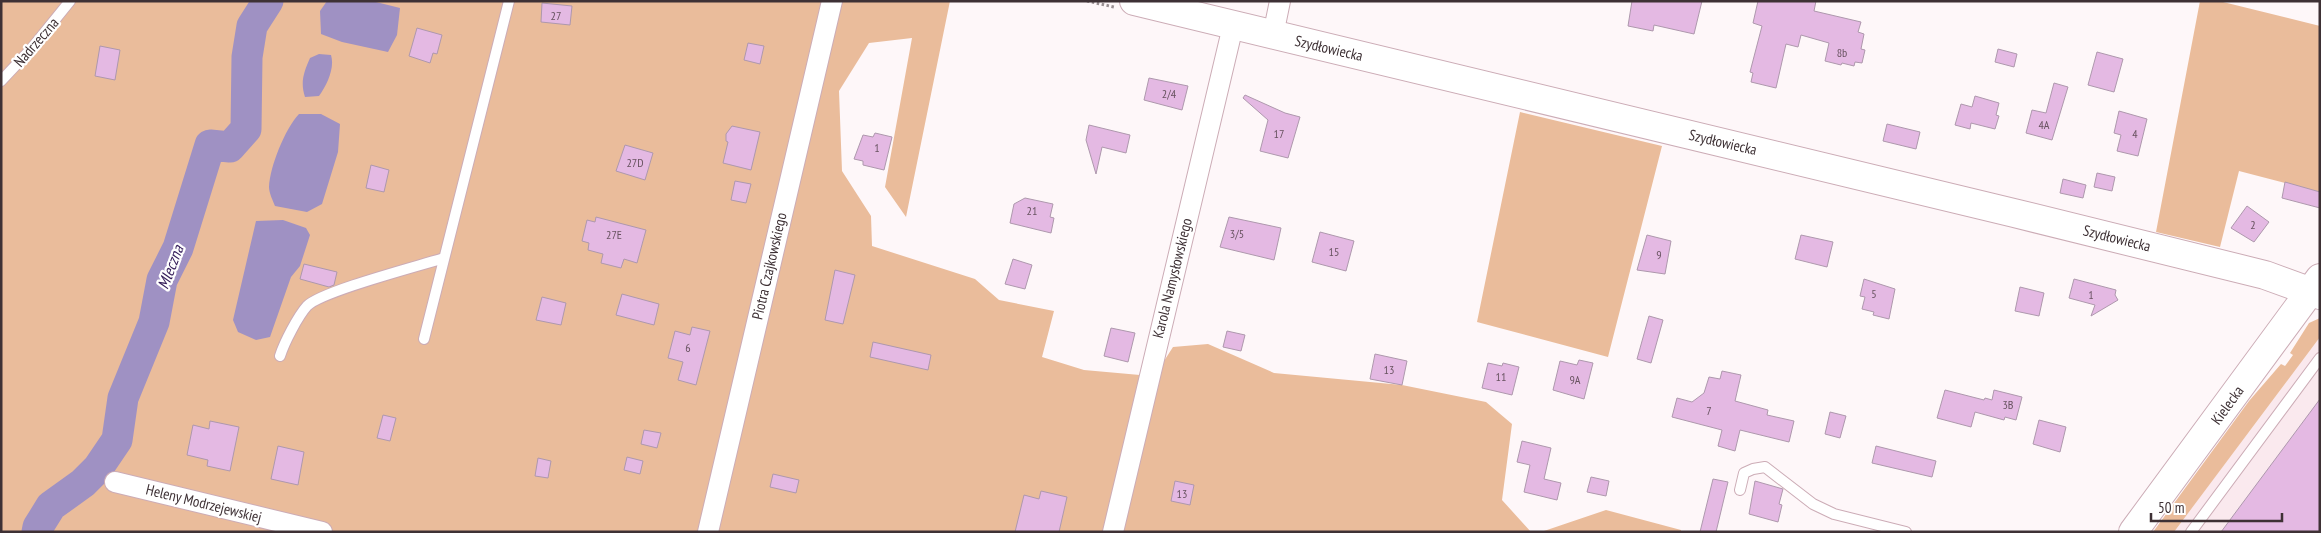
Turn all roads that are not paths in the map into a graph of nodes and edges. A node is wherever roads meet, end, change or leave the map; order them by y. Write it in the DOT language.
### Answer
graph roads {
  1 [pos="70,1"];
  2 [pos="509,1"];
  3 [pos="832,1"];
  4 [pos="1134,1"];
  5 [pos="1280,1"];
  6 [pos="1233,26"];
  7 [pos="1273,35"];
  8 [pos="1,81"];
  9 [pos="444,258"];
  10 [pos="2317,288"];
  11 [pos="424,339"];
  12 [pos="280,356"];
  13 [pos="2320,358"];
  14 [pos="115,482"];
  15 [pos="1740,490"];
  16 [pos="322,532"];
  17 [pos="708,532"];
  18 [pos="1113,532"];
  19 [pos="1906,532"];
  20 [pos="2133,532"];
  21 [pos="2191,532"];
  1 -- 8 [label="lane, Nadrzeczna"];
  2 -- 9 [label="lane"];
  3 -- 17 [label="street, Piotra Czajkowskiego"];
  4 -- 6 [label="street, Szydłowiecka"];
  5 -- 7 [label="street"];
  6 -- 7 [label="street, Szydłowiecka"];
  6 -- 18 [label="street, Karola Namysłowskiego"];
  7 -- 10 [label="street, Szydłowiecka"];
  9 -- 11 [label="lane"];
  9 -- 12 [label="lane"];
  10 -- 20 [label="street, Kielecka"];
  13 -- 21 [label="lane"];
  14 -- 16 [label="street, Heleny Modrzejewskiej"];
  15 -- 19 [label="lane"];
}
